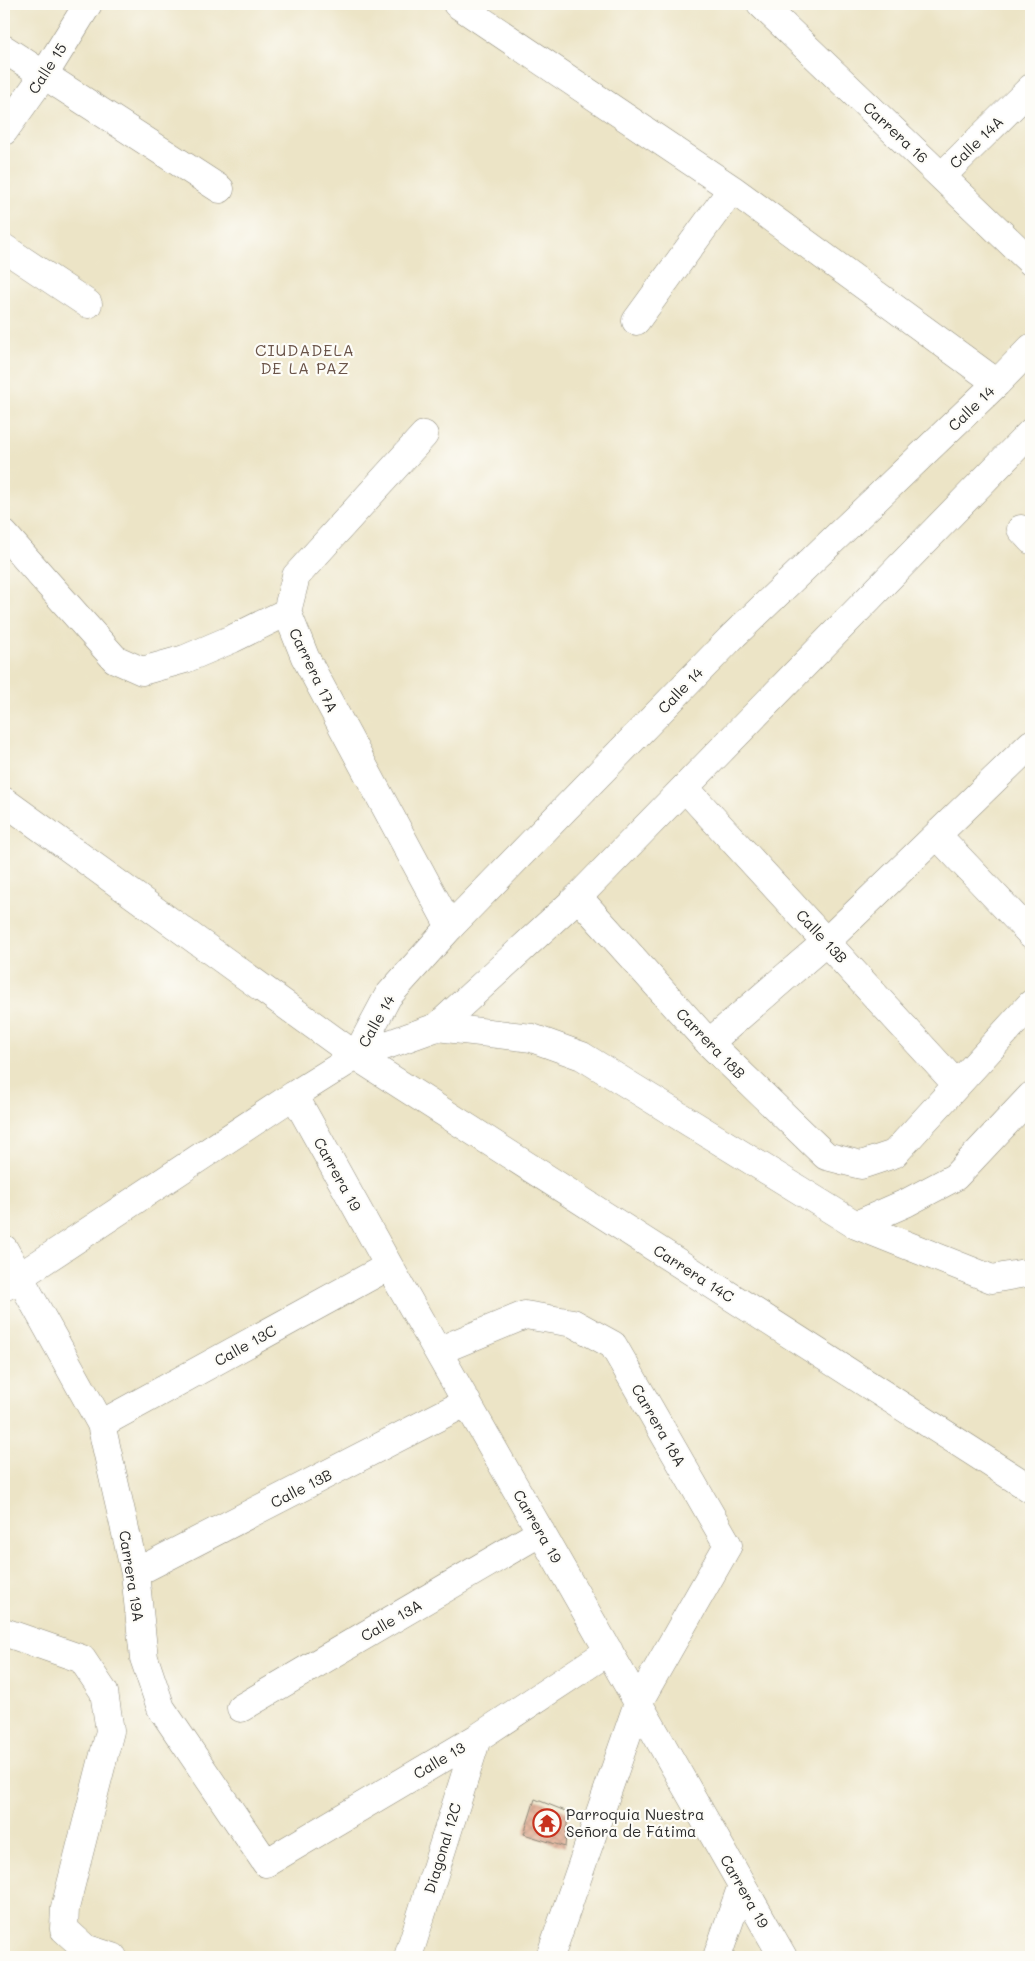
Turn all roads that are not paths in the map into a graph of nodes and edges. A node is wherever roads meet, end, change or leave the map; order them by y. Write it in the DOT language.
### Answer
graph roads {
  1 [pos="88,4"];
  2 [pos="457,4"];
  3 [pos="761,4"];
  4 [pos="4,49"];
  5 [pos="44,75"];
  6 [pos="1031,88"];
  7 [pos="4,131"];
  8 [pos="942,176"];
  9 [pos="732,188"];
  10 [pos="220,189"];
  11 [pos="4,248"];
  12 [pos="1031,262"];
  13 [pos="88,304"];
  14 [pos="636,320"];
  15 [pos="1031,348"];
  16 [pos="997,383"];
  17 [pos="1031,432"];
  18 [pos="424,435"];
  19 [pos="4,534"];
  20 [pos="287,612"];
  21 [pos="1031,744"];
  22 [pos="685,788"];
  23 [pos="4,801"];
  24 [pos="937,835"];
  25 [pos="578,897"];
  26 [pos="450,928"];
  27 [pos="1031,934"];
  28 [pos="827,941"];
  29 [pos="1031,1004"];
  30 [pos="437,1027"];
  31 [pos="709,1043"];
  32 [pos="356,1056"];
  33 [pos="957,1085"];
  34 [pos="294,1095"];
  35 [pos="1031,1096"];
  36 [pos="856,1225"];
  37 [pos="4,1248"];
  38 [pos="389,1266"];
  39 [pos="1031,1272"];
  40 [pos="11,1283"];
  41 [pos="438,1351"];
  42 [pos="467,1402"];
  43 [pos="101,1424"];
  44 [pos="1031,1489"];
  45 [pos="541,1532"];
  46 [pos="135,1573"];
  47 [pos="4,1632"];
  48 [pos="609,1651"];
  49 [pos="638,1703"];
  50 [pos="241,1708"];
  51 [pos="476,1738"];
  52 [pos="266,1863"];
  53 [pos="742,1885"];
  54 [pos="113,1957"];
  55 [pos="408,1957"];
  56 [pos="550,1957"];
  57 [pos="717,1957"];
  58 [pos="783,1957"];
  1 -- 5 [label="street, Calle 15"];
  2 -- 9 [label="street"];
  3 -- 8 [label="street, Carrera 16"];
  4 -- 5 [label="street"];
  5 -- 7 [label="street, Calle 15"];
  5 -- 10 [label="street"];
  6 -- 8 [label="street, Calle 14A"];
  8 -- 12 [label="street, Carrera 16"];
  9 -- 14 [label="street"];
  9 -- 16 [label="street"];
  11 -- 13 [label="street"];
  15 -- 16 [label="street, Calle 14"];
  16 -- 26 [label="street, Calle 14"];
  17 -- 22 [label="street, Calle 14"];
  18 -- 20 [label="street, Carrera 17A"];
  19 -- 20 [label="street"];
  20 -- 26 [label="street, Carrera 17A"];
  21 -- 24 [label="street"];
  22 -- 25 [label="street, Calle 14"];
  22 -- 28 [label="street, Calle 13B"];
  23 -- 32 [label="street, Carrera 14C"];
  24 -- 27 [label="street"];
  24 -- 28 [label="street"];
  25 -- 30 [label="street, Calle 14"];
  25 -- 31 [label="street, Carrera 18B"];
  26 -- 32 [label="street, Calle 14"];
  28 -- 31 [label="street"];
  28 -- 33 [label="street, Calle 13B"];
  29 -- 33 [label="street"];
  30 -- 32 [label="street, Calle 14"];
  30 -- 36 [label="street"];
  31 -- 33 [label="street, Carrera 18B"];
  32 -- 34 [label="street, Calle 14"];
  32 -- 44 [label="street, Carrera 14C"];
  34 -- 38 [label="street, Carrera 19"];
  34 -- 40 [label="street, Calle 14"];
  35 -- 36 [label="street"];
  36 -- 39 [label="street"];
  37 -- 40 [label="street, Carrera 19A"];
  38 -- 41 [label="street, Carrera 19"];
  38 -- 43 [label="street, Calle 13C"];
  40 -- 43 [label="street, Carrera 19A"];
  41 -- 42 [label="street, Carrera 19"];
  41 -- 49 [label="street, Carrera 18A"];
  42 -- 45 [label="street, Carrera 19"];
  42 -- 46 [label="street, Calle 13B"];
  43 -- 46 [label="street, Carrera 19A"];
  45 -- 48 [label="street, Carrera 19"];
  45 -- 50 [label="street, Calle 13A"];
  46 -- 52 [label="street, Carrera 19A"];
  47 -- 54 [label="street"];
  48 -- 49 [label="street, Carrera 19"];
  48 -- 51 [label="street, Calle 13"];
  49 -- 53 [label="street, Carrera 19"];
  49 -- 56 [label="street"];
  51 -- 52 [label="street, Calle 13"];
  51 -- 55 [label="street, Diagonal 12C"];
  53 -- 57 [label="street"];
  53 -- 58 [label="street, Carrera 19"];
}
